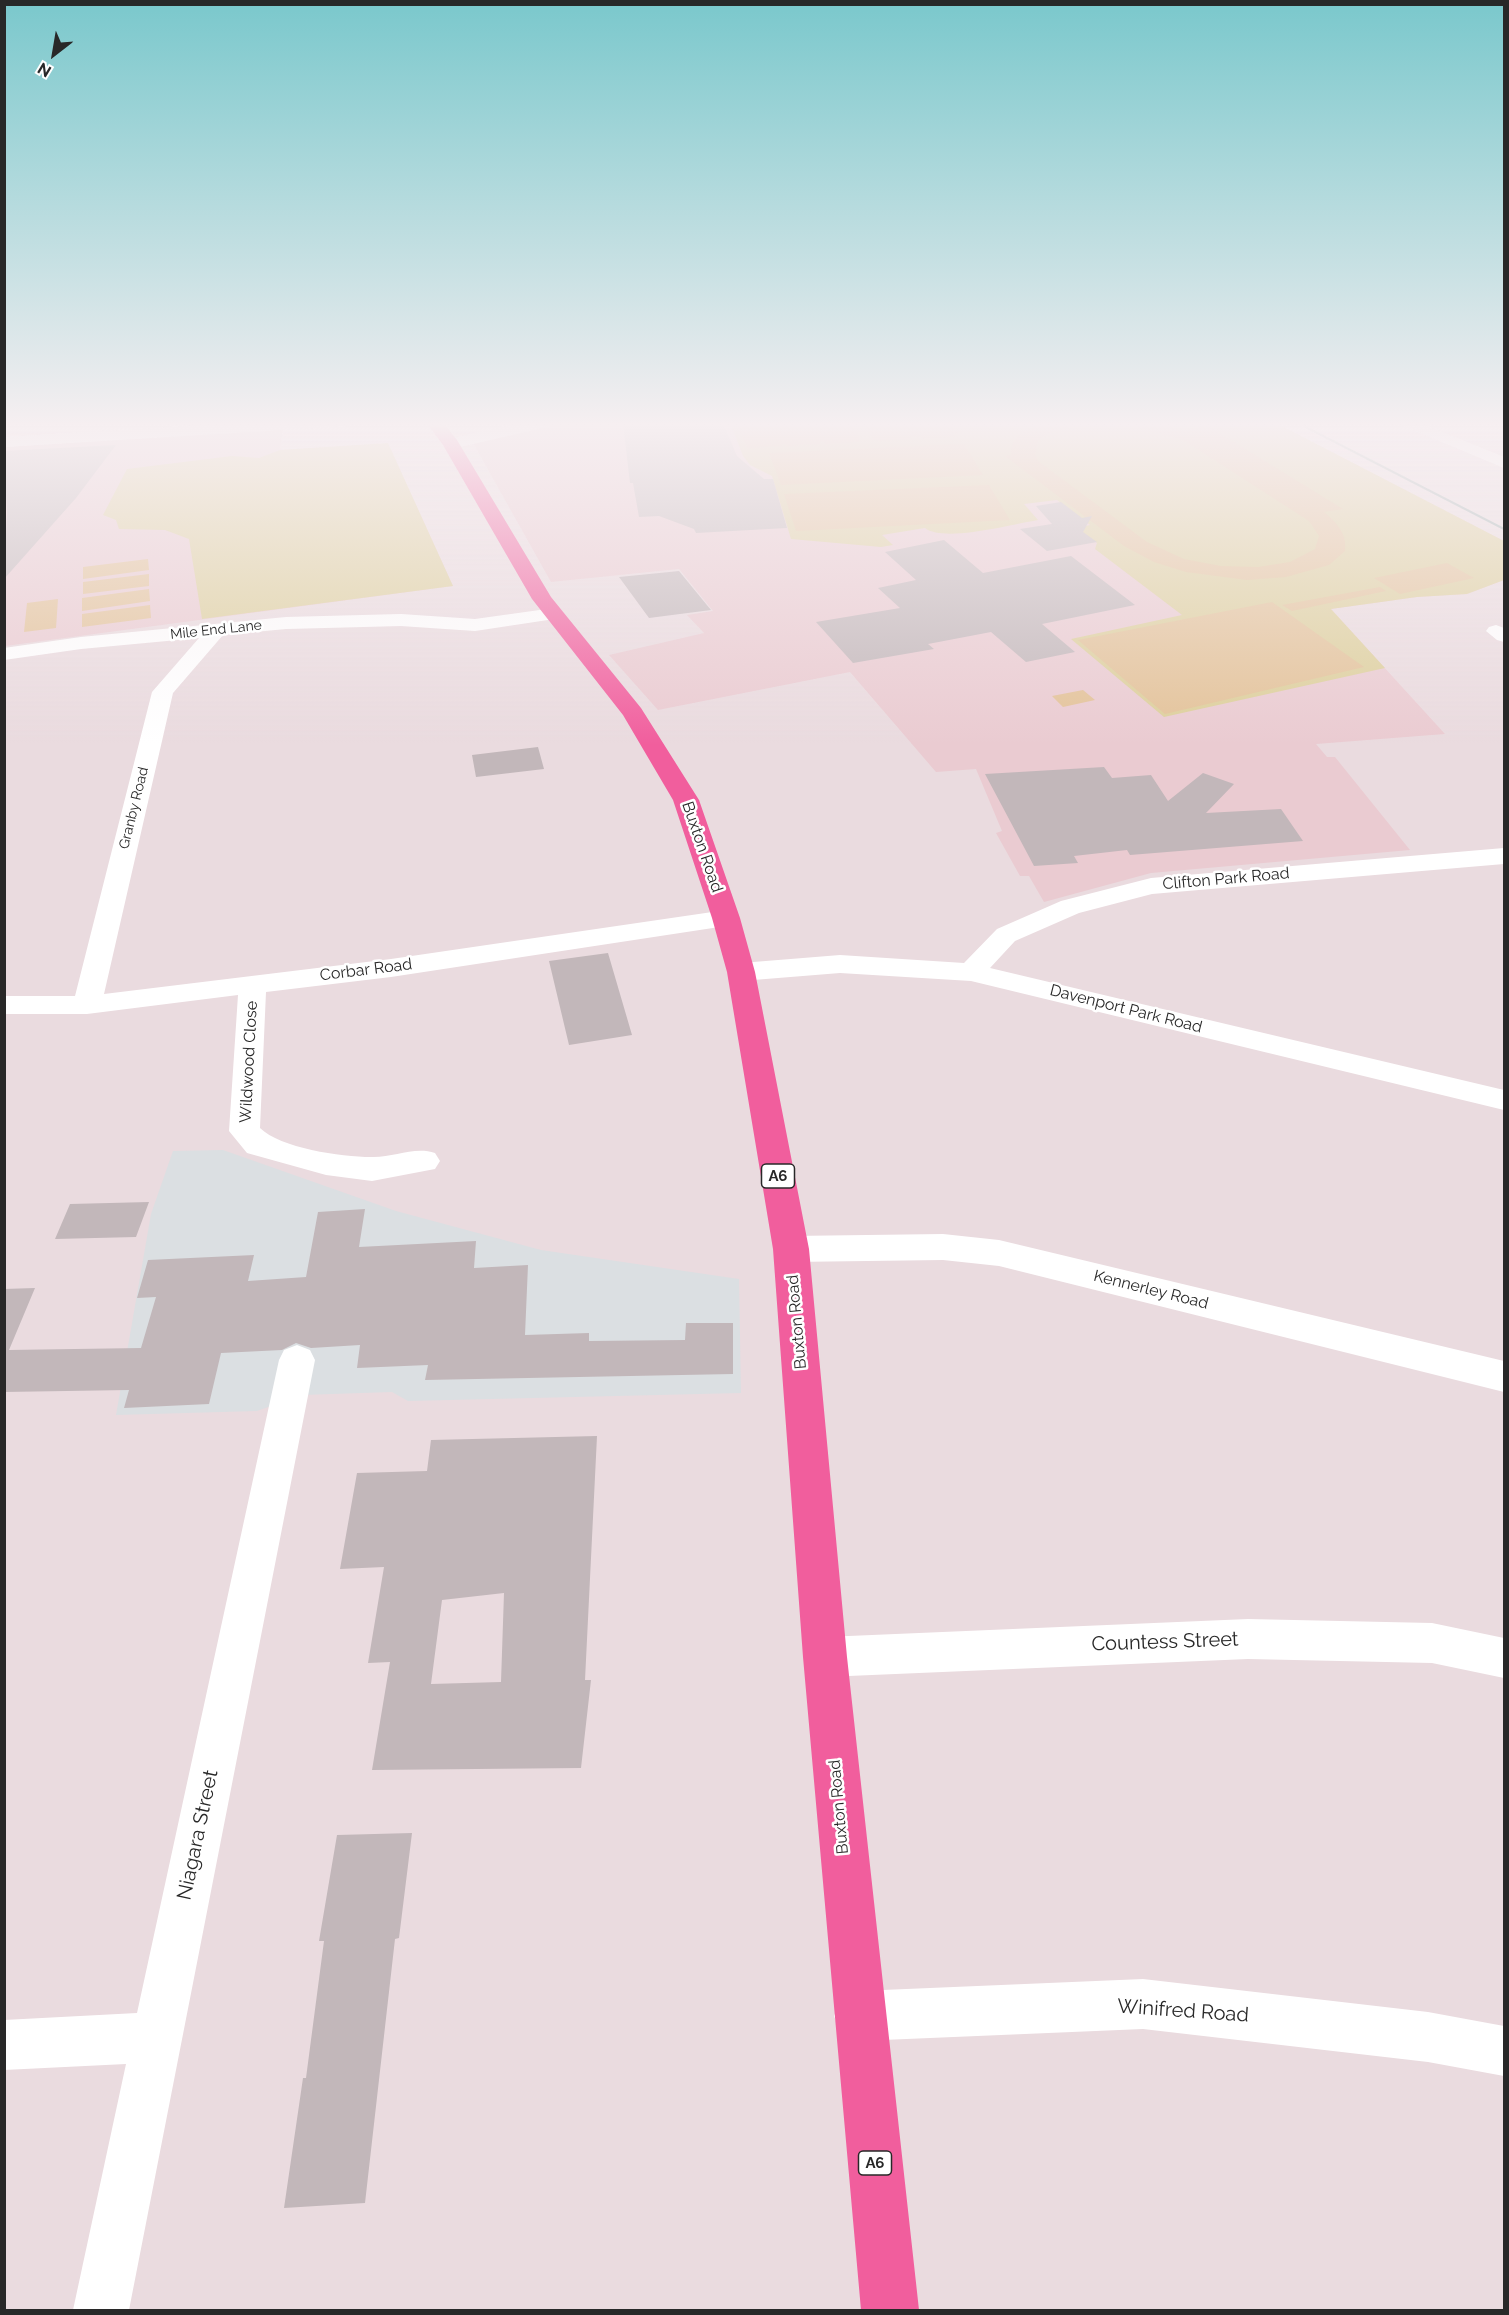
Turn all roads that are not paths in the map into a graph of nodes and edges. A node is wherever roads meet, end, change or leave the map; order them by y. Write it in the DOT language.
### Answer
graph roads {
  1 [pos="501,529"];
  2 [pos="548,607"];
  3 [pos="217,630"];
  4 [pos="4,654"];
  5 [pos="1504,856"];
  6 [pos="726,918"];
  7 [pos="741,972"];
  8 [pos="971,972"];
  9 [pos="253,984"];
  10 [pos="4,1005"];
  11 [pos="87,1005"];
  12 [pos="1504,1100"];
  13 [pos="424,1161"];
  14 [pos="791,1249"];
  15 [pos="297,1360"];
  16 [pos="1504,1377"];
  17 [pos="825,1656"];
  18 [pos="1504,1658"];
  19 [pos="859,2016"];
  20 [pos="157,2037"];
  21 [pos="4,2045"];
  22 [pos="1504,2051"];
  23 [pos="101,2310"];
  24 [pos="890,2310"];
  1 -- 2 [label="highway, Buxton Road / A6"];
  2 -- 3 [label="street, Mile End Lane"];
  2 -- 6 [label="highway, Buxton Road / A6"];
  3 -- 4 [label="street, Mile End Lane"];
  3 -- 11 [label="street, Granby Road"];
  5 -- 8 [label="street, Clifton Park Road"];
  6 -- 7 [label="highway, Buxton Road / A6"];
  6 -- 9 [label="street, Corbar Road"];
  7 -- 8 [label="street, Davenport Park Road"];
  7 -- 14 [label="highway, Buxton Road / A6"];
  8 -- 12 [label="street, Davenport Park Road"];
  9 -- 11 [label="street, Corbar Road"];
  9 -- 13 [label="street, Wildwood Close"];
  10 -- 11 [label="street, Corbar Road"];
  14 -- 16 [label="street, Kennerley Road"];
  14 -- 17 [label="highway, Buxton Road / A6"];
  15 -- 20 [label="street, Niagara Street"];
  17 -- 18 [label="street, Countess Street"];
  17 -- 19 [label="highway, Buxton Road / A6"];
  19 -- 22 [label="street, Winifred Road"];
  19 -- 24 [label="highway, Buxton Road / A6"];
  20 -- 21 [label="street"];
  20 -- 23 [label="street, Niagara Street"];
}
